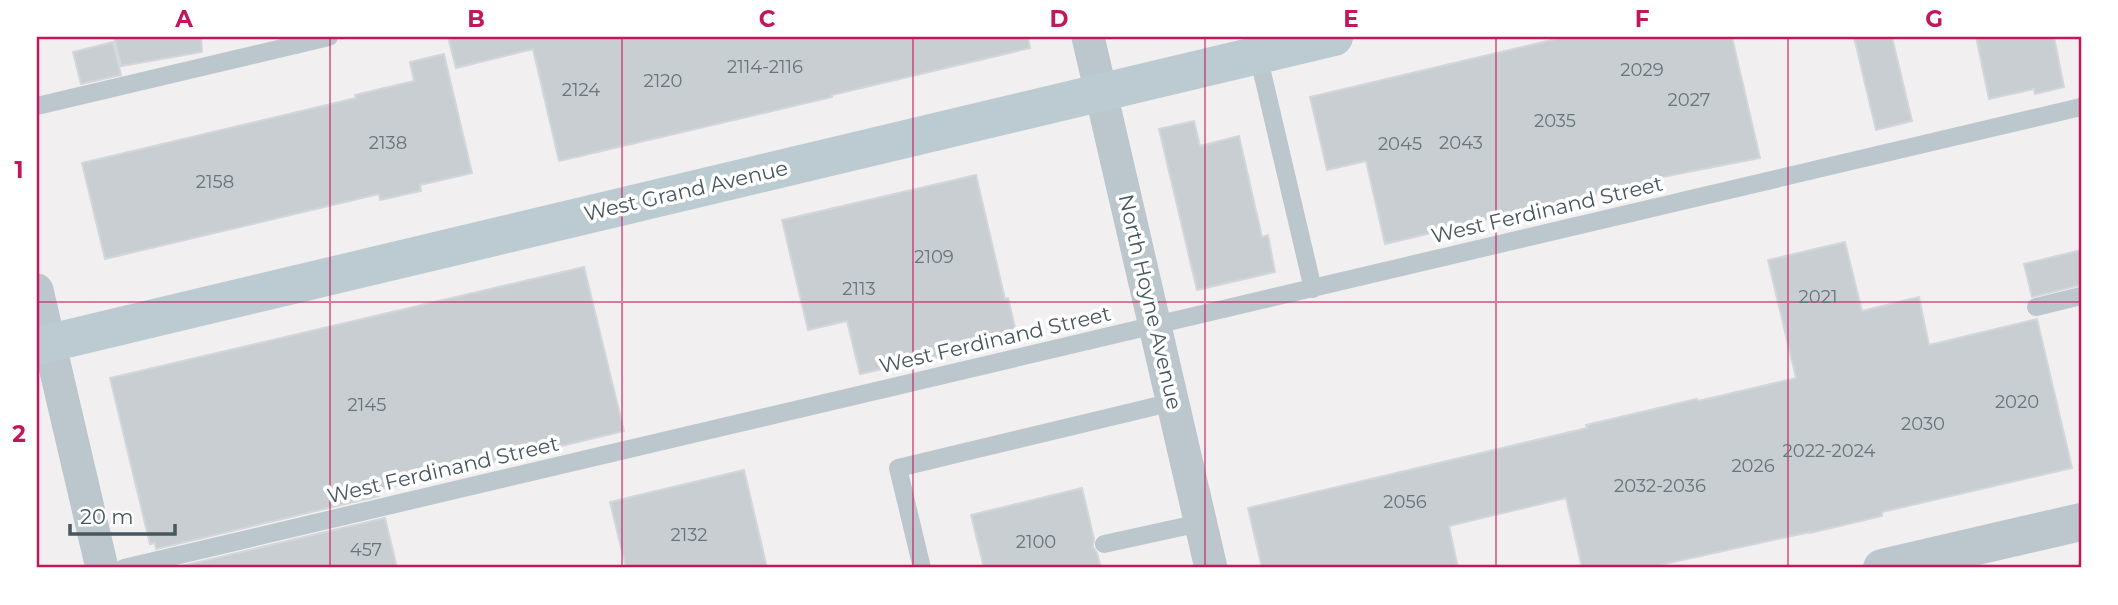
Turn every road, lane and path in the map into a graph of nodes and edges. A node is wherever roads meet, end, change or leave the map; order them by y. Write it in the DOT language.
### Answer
graph roads {
  1 [pos="329,37"];
  2 [pos="1088,37"];
  3 [pos="1335,37"];
  4 [pos="1258,55"];
  5 [pos="1101,92"];
  6 [pos="37,106"];
  7 [pos="2081,107"];
  8 [pos="1313,289"];
  9 [pos="37,290"];
  10 [pos="2081,296"];
  11 [pos="2036,307"];
  12 [pos="1155,326"];
  13 [pos="43,344"];
  14 [pos="1172,402"];
  15 [pos="2081,522"];
  16 [pos="1200,523"];
  17 [pos="1104,544"];
  18 [pos="103,568"];
  19 [pos="124,568"];
  20 [pos="922,568"];
  21 [pos="1211,568"];
  22 [pos="1882,568"];
  1 -- 6 [label="lane"];
  2 -- 5 [label="street, North Hoyne Avenue"];
  3 -- 4 [label="main road, West Grand Avenue"];
  4 -- 5 [label="main road, West Grand Avenue"];
  4 -- 8 [label="lane"];
  5 -- 12 [label="street, North Hoyne Avenue"];
  5 -- 13 [label="main road, West Grand Avenue"];
  7 -- 8 [label="lane, West Ferdinand Street"];
  8 -- 12 [label="lane, West Ferdinand Street"];
  9 -- 13 [label="street"];
  10 -- 11 [label="lane"];
  12 -- 14 [label="street, North Hoyne Avenue"];
  12 -- 19 [label="lane, West Ferdinand Street"];
  13 -- 18 [label="street"];
  14 -- 16 [label="street, North Hoyne Avenue"];
  14 -- 20 [label="lane"];
  15 -- 22 [label="street"];
  16 -- 17 [label="lane"];
  16 -- 21 [label="street, North Hoyne Avenue"];
}
